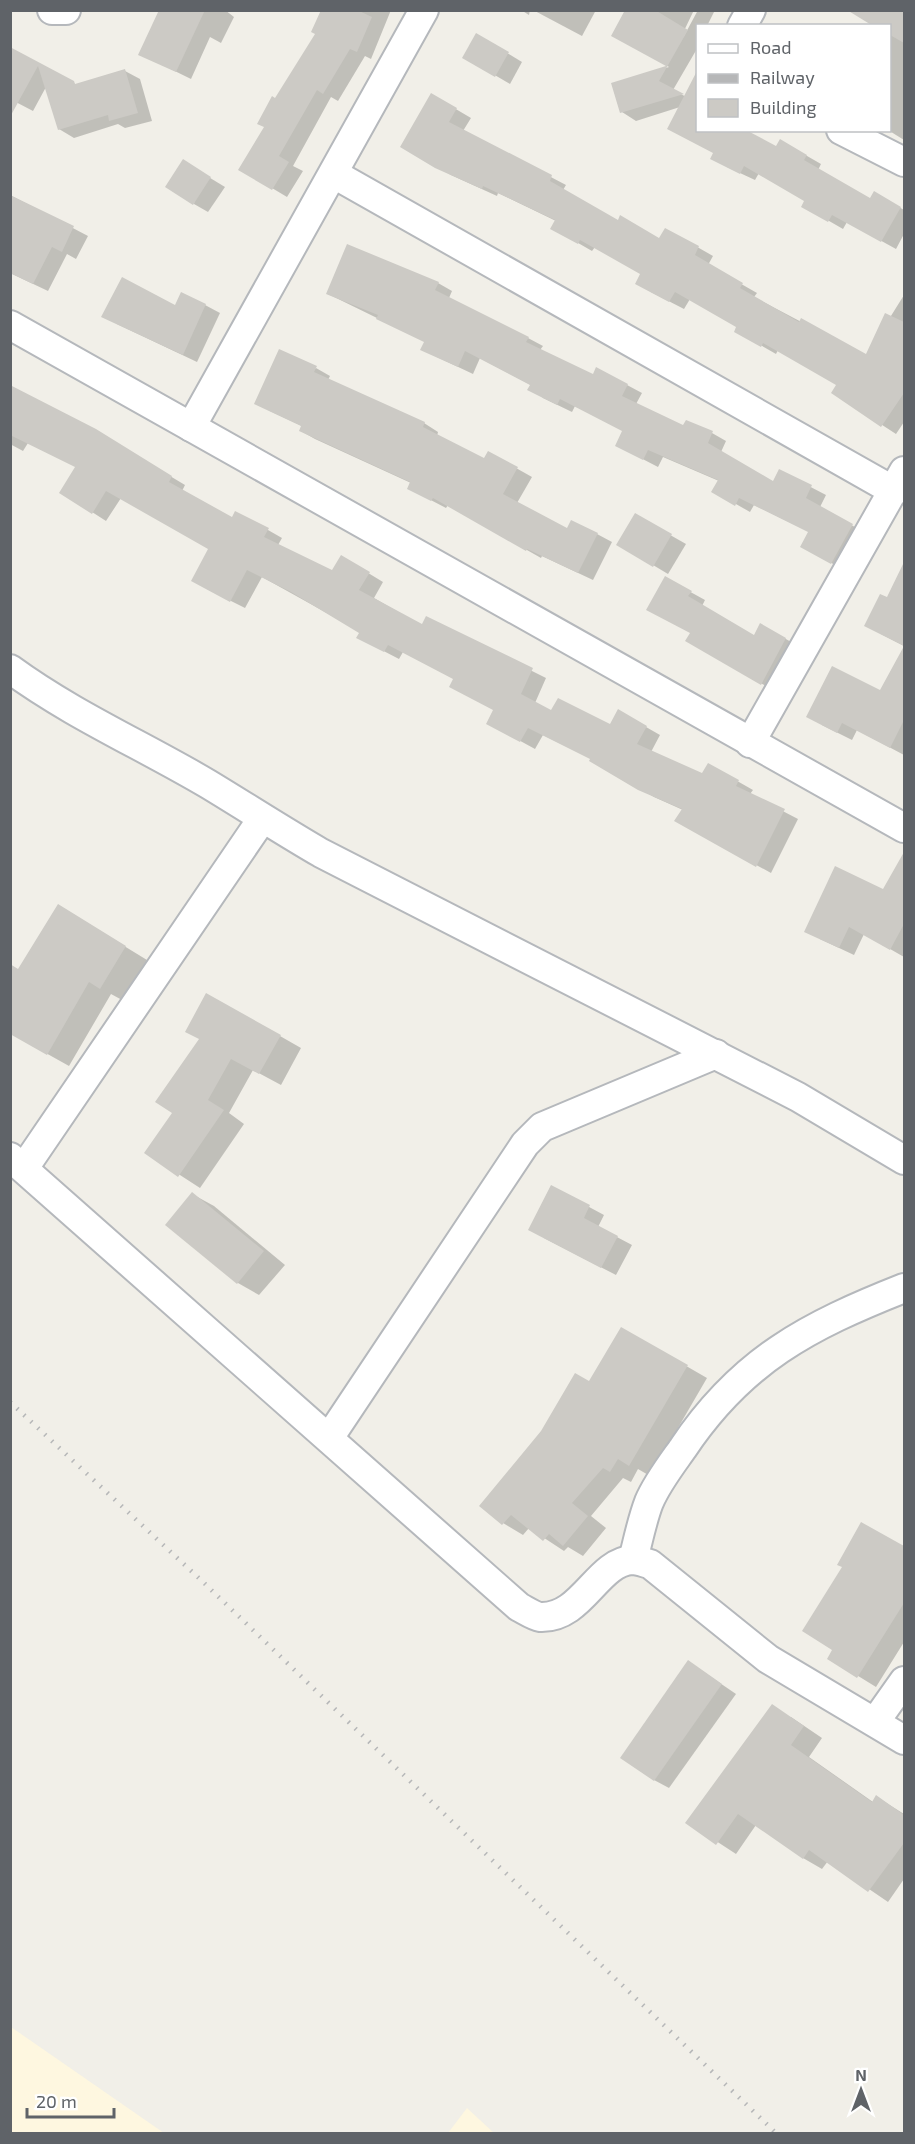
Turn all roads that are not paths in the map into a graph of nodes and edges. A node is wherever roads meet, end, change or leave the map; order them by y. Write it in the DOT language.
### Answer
graph roads {
  1 [pos="52,10"];
  2 [pos="66,10"];
  3 [pos="424,10"];
  4 [pos="751,10"];
  5 [pos="743,24"];
  6 [pos="845,132"];
  7 [pos="904,162"];
  8 [pos="334,174"];
  9 [pos="10,325"];
  10 [pos="191,427"];
  11 [pos="899,481"];
  12 [pos="10,669"];
  13 [pos="750,743"];
  14 [pos="262,819"];
  15 [pos="904,828"];
  16 [pos="716,1054"];
  17 [pos="904,1160"];
  18 [pos="17,1163"];
  19 [pos="904,1288"];
  20 [pos="329,1438"];
  21 [pos="633,1560"];
  22 [pos="904,1681"];
  23 [pos="875,1722"];
  24 [pos="904,1740"];
  1 -- 2 [label="street"];
  3 -- 8 [label="street"];
  4 -- 5 [label="street"];
  6 -- 7 [label="street"];
  8 -- 10 [label="street"];
  8 -- 11 [label="street"];
  9 -- 10 [label="street"];
  10 -- 13 [label="street"];
  11 -- 13 [label="street"];
  12 -- 14 [label="street"];
  13 -- 15 [label="street"];
  14 -- 16 [label="street"];
  14 -- 18 [label="street"];
  16 -- 17 [label="street"];
  16 -- 20 [label="street"];
  18 -- 20 [label="street"];
  19 -- 21 [label="street"];
  20 -- 21 [label="street"];
  21 -- 23 [label="street"];
  22 -- 23 [label="street"];
  23 -- 24 [label="street"];
}
